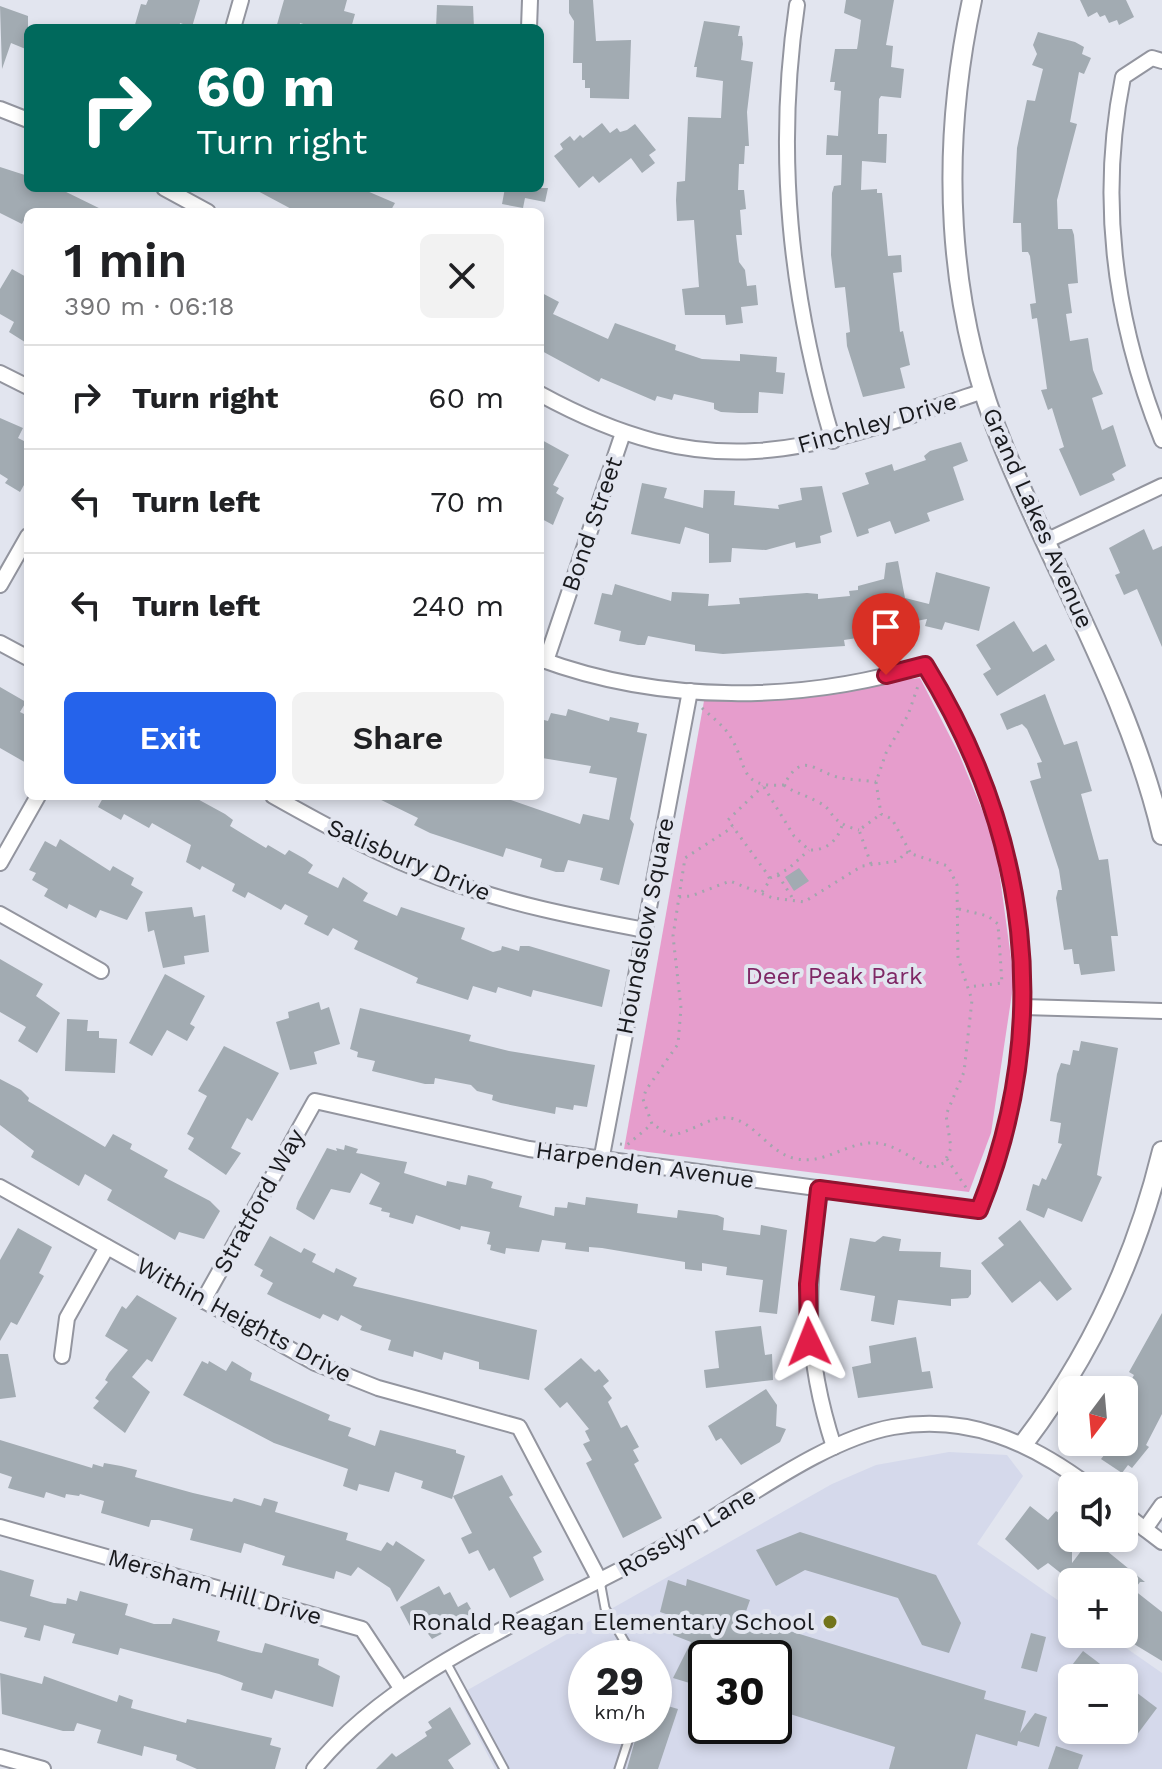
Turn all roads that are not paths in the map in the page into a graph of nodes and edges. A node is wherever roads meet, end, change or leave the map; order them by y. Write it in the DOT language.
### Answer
graph roads {
  1 [pos="241,0"];
  2 [pos="530,0"];
  3 [pos="972,0"];
  4 [pos="797,5"];
  5 [pos="234,24"];
  6 [pos="529,24"];
  7 [pos="1162,61"];
  8 [pos="0,109"];
  9 [pos="24,118"];
  10 [pos="181,192"];
  11 [pos="203,208"];
  12 [pos="0,373"];
  13 [pos="24,385"];
  14 [pos="983,391"];
  15 [pos="544,396"];
  16 [pos="623,433"];
  17 [pos="1162,440"];
  18 [pos="833,441"];
  19 [pos="1162,486"];
  20 [pos="1046,541"];
  21 [pos="24,543"];
  22 [pos="0,585"];
  23 [pos="0,643"];
  24 [pos="24,656"];
  25 [pos="544,657"];
  26 [pos="544,660"];
  27 [pos="690,693"];
  28 [pos="36,800"];
  29 [pos="281,800"];
  30 [pos="1162,835"];
  31 [pos="0,863"];
  32 [pos="0,914"];
  33 [pos="645,930"];
  34 [pos="101,971"];
  35 [pos="1023,1007"];
  36 [pos="1162,1011"];
  37 [pos="315,1101"];
  38 [pos="1162,1151"];
  39 [pos="601,1161"];
  40 [pos="0,1187"];
  41 [pos="819,1189"];
  42 [pos="107,1247"];
  43 [pos="203,1301"];
  44 [pos="62,1356"];
  45 [pos="1024,1443"];
  46 [pos="834,1447"];
  47 [pos="1070,1472"];
  48 [pos="1162,1505"];
  49 [pos="1138,1524"];
  50 [pos="0,1527"];
  51 [pos="1145,1529"];
  52 [pos="1162,1542"];
  53 [pos="600,1581"];
  54 [pos="624,1640"];
  55 [pos="446,1662"];
  56 [pos="401,1688"];
  57 [pos="627,1744"];
  58 [pos="0,1757"];
  59 [pos="43,1769"];
  60 [pos="314,1769"];
  61 [pos="504,1769"];
  62 [pos="619,1769"];
  1 -- 5 [label="street"];
  2 -- 6 [label="street"];
  3 -- 14 [label="street, Grand Lakes Avenue"];
  4 -- 18 [label="street"];
  7 -- 17 [label="street"];
  8 -- 9 [label="street"];
  10 -- 11 [label="street"];
  12 -- 13 [label="street"];
  14 -- 18 [label="street, Finchley Drive"];
  14 -- 20 [label="street, Grand Lakes Avenue"];
  15 -- 16 [label="street, Finchley Drive"];
  16 -- 18 [label="street, Finchley Drive"];
  16 -- 25 [label="street, Bond Street"];
  19 -- 20 [label="street"];
  20 -- 30 [label="street, Grand Lakes Avenue"];
  21 -- 22 [label="street"];
  23 -- 24 [label="street"];
  26 -- 27 [label="street"];
  27 -- 33 [label="street, Houndslow Square"];
  27 -- 35 [label="street"];
  28 -- 31 [label="street"];
  29 -- 33 [label="street, Salisbury Drive"];
  32 -- 34 [label="street"];
  33 -- 39 [label="street, Houndslow Square"];
  35 -- 36 [label="street"];
  35 -- 41 [label="street, Harpenden Avenue"];
  37 -- 39 [label="street, Harpenden Avenue"];
  37 -- 43 [label="street, Stratford Way"];
  38 -- 45 [label="street"];
  39 -- 41 [label="street, Harpenden Avenue"];
  40 -- 42 [label="street, Within Heights Drive"];
  41 -- 46 [label="street"];
  42 -- 43 [label="street, Within Heights Drive"];
  42 -- 44 [label="street"];
  43 -- 53 [label="street, Within Heights Drive"];
  45 -- 46 [label="street, Rosslyn Lane"];
  45 -- 47 [label="street, Rosslyn Lane"];
  46 -- 53 [label="street, Rosslyn Lane"];
  48 -- 51 [label="street"];
  49 -- 51 [label="street"];
  50 -- 56 [label="street, Mersham Hill Drive"];
  51 -- 52 [label="street"];
  53 -- 54 [label="lane"];
  53 -- 55 [label="street, Rosslyn Lane"];
  55 -- 56 [label="street, Rosslyn Lane"];
  55 -- 61 [label="lane"];
  56 -- 60 [label="street, Rosslyn Lane"];
  57 -- 62 [label="lane"];
  58 -- 59 [label="street"];
}
